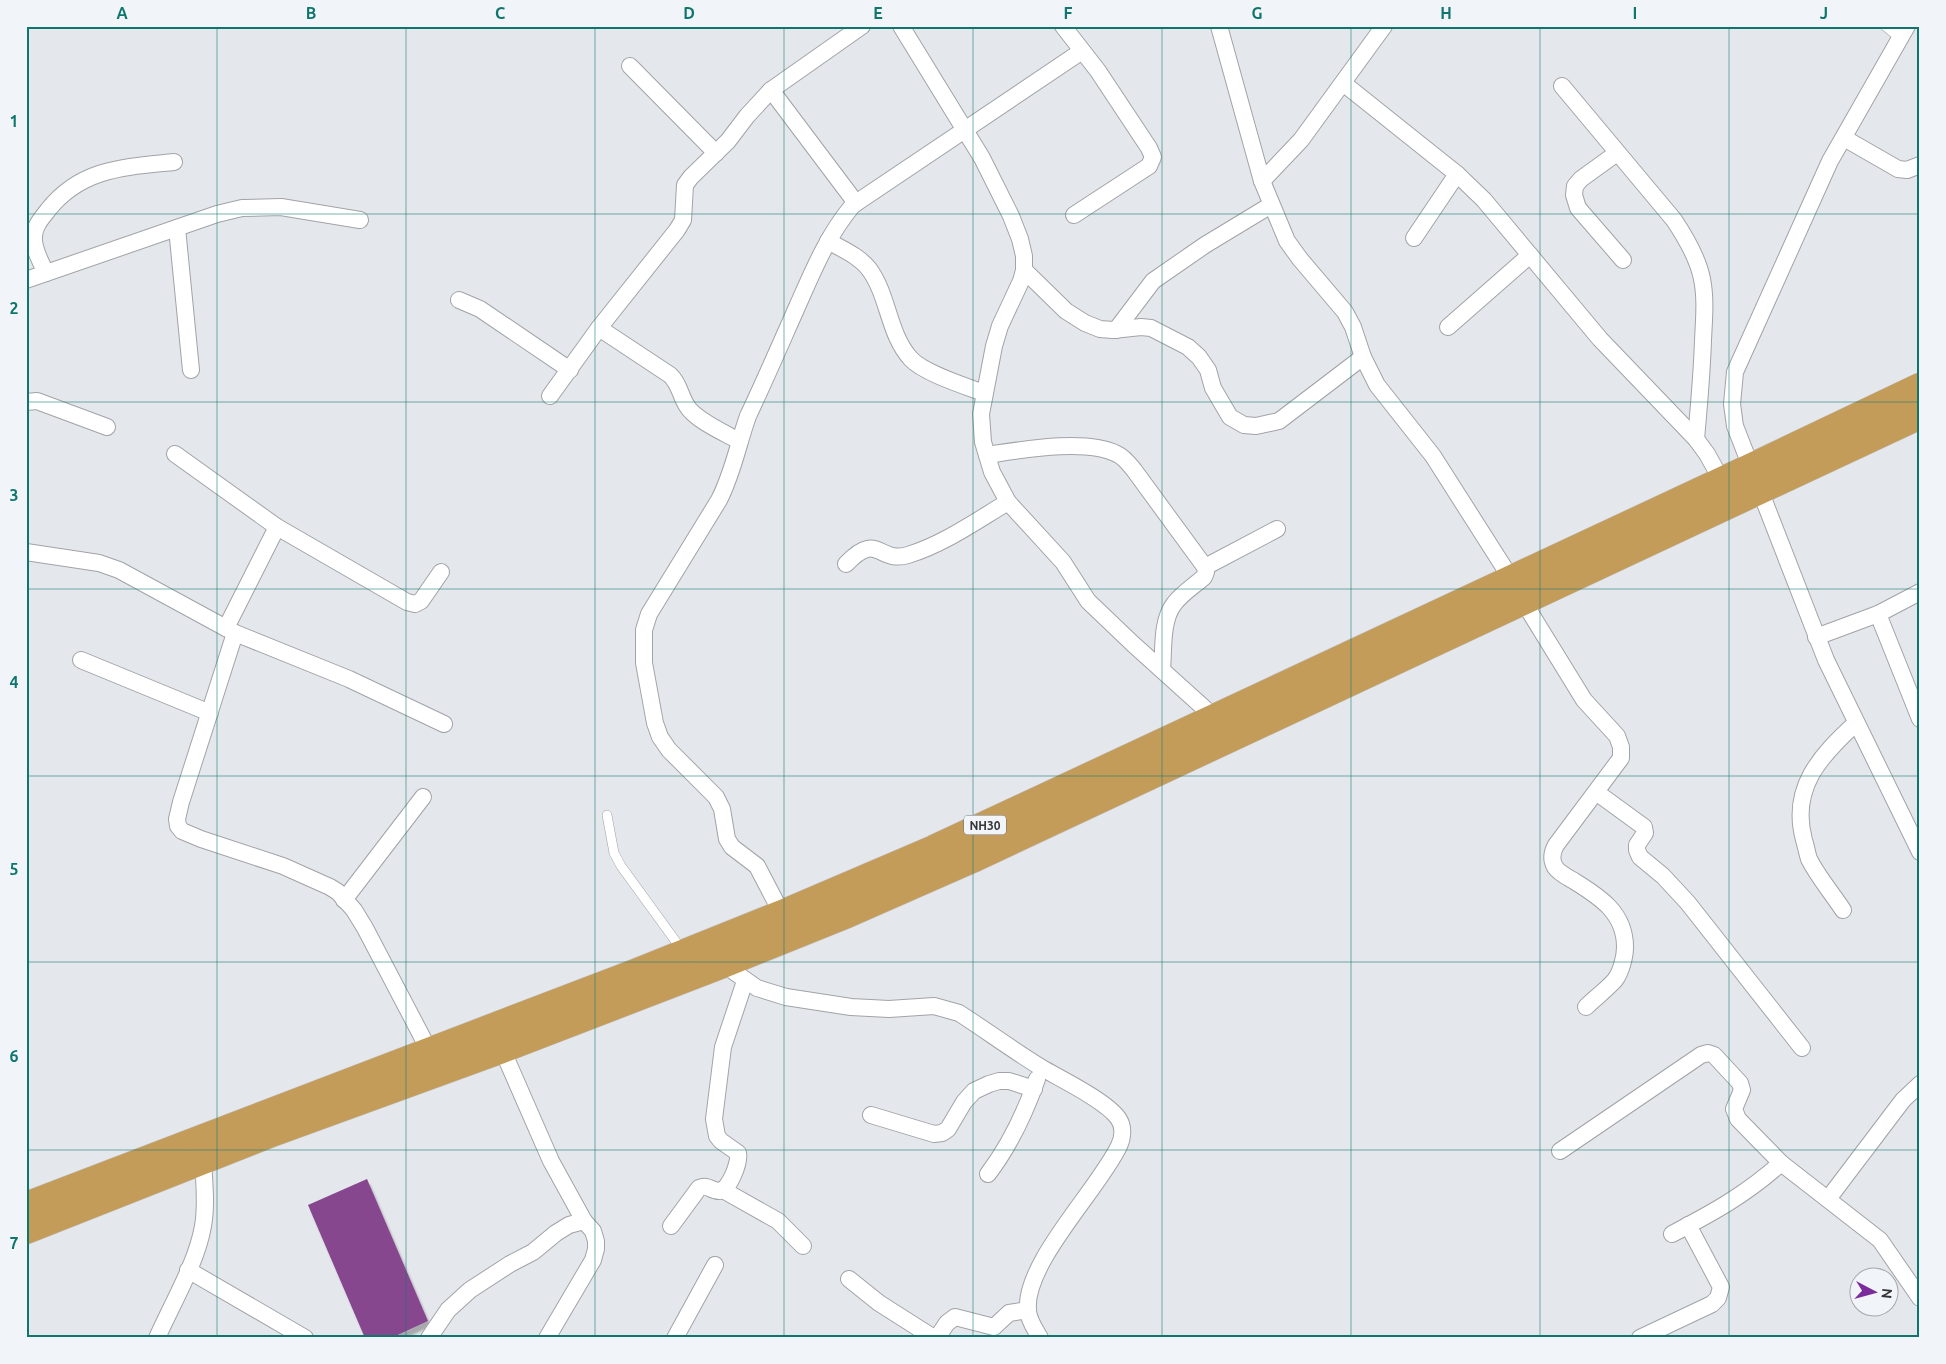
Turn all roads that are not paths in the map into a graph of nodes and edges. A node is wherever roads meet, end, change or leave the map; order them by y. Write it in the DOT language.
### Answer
graph roads {
  1 [pos="862,26"];
  2 [pos="901,26"];
  3 [pos="1063,26"];
  4 [pos="1219,26"];
  5 [pos="1384,26"];
  6 [pos="1885,26"];
  7 [pos="1904,33"];
  8 [pos="1082,51"];
  9 [pos="630,66"];
  10 [pos="1343,82"];
  11 [pos="1562,86"];
  12 [pos="771,90"];
  13 [pos="965,129"];
  14 [pos="1844,138"];
  15 [pos="716,153"];
  16 [pos="1617,153"];
  17 [pos="174,162"];
  18 [pos="1920,165"];
  19 [pos="1457,174"];
  20 [pos="1262,181"];
  21 [pos="856,203"];
  22 [pos="1271,205"];
  23 [pos="1074,215"];
  24 [pos="360,220"];
  25 [pos="178,228"];
  26 [pos="1414,238"];
  27 [pos="828,241"];
  28 [pos="1530,255"];
  29 [pos="1623,260"];
  30 [pos="1024,270"];
  31 [pos="46,273"];
  32 [pos="26,280"];
  33 [pos="459,300"];
  34 [pos="1448,327"];
  35 [pos="599,328"];
  36 [pos="1116,330"];
  37 [pos="1363,357"];
  38 [pos="191,370"];
  39 [pos="570,370"];
  40 [pos="1920,387"];
  41 [pos="984,393"];
  42 [pos="550,396"];
  43 [pos="26,402"];
  44 [pos="1920,415"];
  45 [pos="106,426"];
  46 [pos="1696,440"];
  47 [pos="739,441"];
  48 [pos="175,454"];
  49 [pos="987,455"];
  50 [pos="1756,478"];
  51 [pos="1722,481"];
  52 [pos="1008,502"];
  53 [pos="277,527"];
  54 [pos="1276,528"];
  55 [pos="26,552"];
  56 [pos="846,564"];
  57 [pos="1205,567"];
  58 [pos="441,572"];
  59 [pos="1517,590"];
  60 [pos="1920,592"];
  61 [pos="1878,614"];
  62 [pos="231,631"];
  63 [pos="1816,637"];
  64 [pos="81,660"];
  65 [pos="1162,670"];
  66 [pos="210,713"];
  67 [pos="1214,717"];
  68 [pos="1920,719"];
  69 [pos="1856,722"];
  70 [pos="444,724"];
  71 [pos="1596,792"];
  72 [pos="423,797"];
  73 [pos="607,815"];
  74 [pos="1920,852"];
  75 [pos="344,900"];
  76 [pos="1843,910"];
  77 [pos="782,914"];
  78 [pos="685,953"];
  79 [pos="723,964"];
  80 [pos="745,981"];
  81 [pos="1586,1006"];
  82 [pos="1802,1048"];
  83 [pos="502,1049"];
  84 [pos="430,1052"];
  85 [pos="1042,1067"];
  86 [pos="1920,1084"];
  87 [pos="1034,1088"];
  88 [pos="871,1116"];
  89 [pos="1560,1151"];
  90 [pos="203,1160"];
  91 [pos="1781,1163"];
  92 [pos="988,1174"];
  93 [pos="724,1190"];
  94 [pos="1828,1200"];
  95 [pos="26,1206"];
  96 [pos="584,1220"];
  97 [pos="671,1226"];
  98 [pos="1688,1226"];
  99 [pos="26,1230"];
  100 [pos="1672,1234"];
  101 [pos="803,1246"];
  102 [pos="715,1265"];
  103 [pos="188,1270"];
  104 [pos="849,1279"];
  105 [pos="1920,1298"];
  106 [pos="1028,1310"];
  107 [pos="996,1332"];
  108 [pos="296,1335"];
  109 [pos="157,1338"];
  110 [pos="429,1338"];
  111 [pos="547,1338"];
  112 [pos="675,1338"];
  113 [pos="936,1338"];
  114 [pos="1040,1338"];
  115 [pos="1640,1338"];
  1 -- 12 [label="street"];
  2 -- 13 [label="street"];
  3 -- 8 [label="street"];
  4 -- 20 [label="street"];
  5 -- 10 [label="street"];
  6 -- 7 [label="lane"];
  7 -- 14 [label="street"];
  8 -- 13 [label="street"];
  8 -- 23 [label="street"];
  9 -- 15 [label="street"];
  10 -- 19 [label="street"];
  10 -- 20 [label="street"];
  11 -- 16 [label="street"];
  12 -- 15 [label="street"];
  12 -- 21 [label="street"];
  13 -- 21 [label="street"];
  13 -- 30 [label="street"];
  14 -- 18 [label="street"];
  14 -- 50 [label="street"];
  15 -- 35 [label="street"];
  16 -- 29 [label="street"];
  16 -- 46 [label="street"];
  17 -- 31 [label="street"];
  19 -- 26 [label="street"];
  19 -- 28 [label="street"];
  20 -- 22 [label="street"];
  21 -- 27 [label="street"];
  22 -- 36 [label="street"];
  22 -- 37 [label="street"];
  24 -- 25 [label="street"];
  25 -- 31 [label="street"];
  25 -- 38 [label="street"];
  27 -- 41 [label="street"];
  27 -- 47 [label="street"];
  28 -- 34 [label="street"];
  28 -- 46 [label="street"];
  30 -- 36 [label="street"];
  30 -- 41 [label="street"];
  31 -- 32 [label="street"];
  33 -- 39 [label="street"];
  35 -- 39 [label="street"];
  35 -- 47 [label="street"];
  36 -- 37 [label="street"];
  37 -- 59 [label="street"];
  39 -- 42 [label="street"];
  40 -- 50 [label="highway, NH30"];
  41 -- 49 [label="street"];
  43 -- 45 [label="street"];
  44 -- 50 [label="highway, NH30"];
  46 -- 51 [label="street"];
  47 -- 77 [label="street"];
  48 -- 53 [label="street"];
  49 -- 52 [label="street"];
  49 -- 57 [label="street"];
  50 -- 51 [label="highway, NH30"];
  50 -- 59 [label="highway, NH30"];
  50 -- 63 [label="street"];
  51 -- 59 [label="highway, NH30"];
  52 -- 56 [label="street"];
  52 -- 65 [label="street"];
  53 -- 58 [label="street"];
  53 -- 62 [label="street"];
  54 -- 57 [label="street"];
  55 -- 62 [label="street"];
  57 -- 65 [label="street"];
  59 -- 67 [label="highway, NH30"];
  59 -- 71 [label="street"];
  59 -- 79 [label="highway, NH30"];
  60 -- 61 [label="street"];
  61 -- 63 [label="street"];
  61 -- 68 [label="street"];
  62 -- 66 [label="street"];
  62 -- 70 [label="street"];
  63 -- 69 [label="street"];
  64 -- 66 [label="street"];
  65 -- 67 [label="street"];
  66 -- 75 [label="street"];
  67 -- 77 [label="highway, NH30"];
  69 -- 74 [label="street"];
  69 -- 76 [label="street"];
  71 -- 81 [label="street"];
  71 -- 82 [label="street"];
  72 -- 75 [label="street"];
  73 -- 78 [label="lane"];
  75 -- 84 [label="street"];
  77 -- 78 [label="highway, NH30"];
  78 -- 84 [label="highway, NH30"];
  79 -- 80 [label="street"];
  79 -- 83 [label="highway, NH30"];
  80 -- 85 [label="street"];
  80 -- 93 [label="street"];
  83 -- 90 [label="highway, NH30"];
  83 -- 96 [label="street"];
  84 -- 95 [label="highway, NH30"];
  85 -- 87 [label="street"];
  85 -- 106 [label="street"];
  86 -- 94 [label="street"];
  87 -- 88 [label="street"];
  87 -- 92 [label="street"];
  89 -- 91 [label="street"];
  90 -- 99 [label="highway, NH30"];
  90 -- 103 [label="street"];
  91 -- 94 [label="street"];
  91 -- 98 [label="street"];
  93 -- 97 [label="street"];
  93 -- 101 [label="street"];
  94 -- 105 [label="street"];
  96 -- 110 [label="street"];
  96 -- 111 [label="street"];
  98 -- 100 [label="street"];
  98 -- 115 [label="street"];
  102 -- 112 [label="street"];
  103 -- 108 [label="street"];
  103 -- 109 [label="street"];
  104 -- 113 [label="street"];
  106 -- 107 [label="street"];
  106 -- 114 [label="street"];
  107 -- 113 [label="street"];
}
